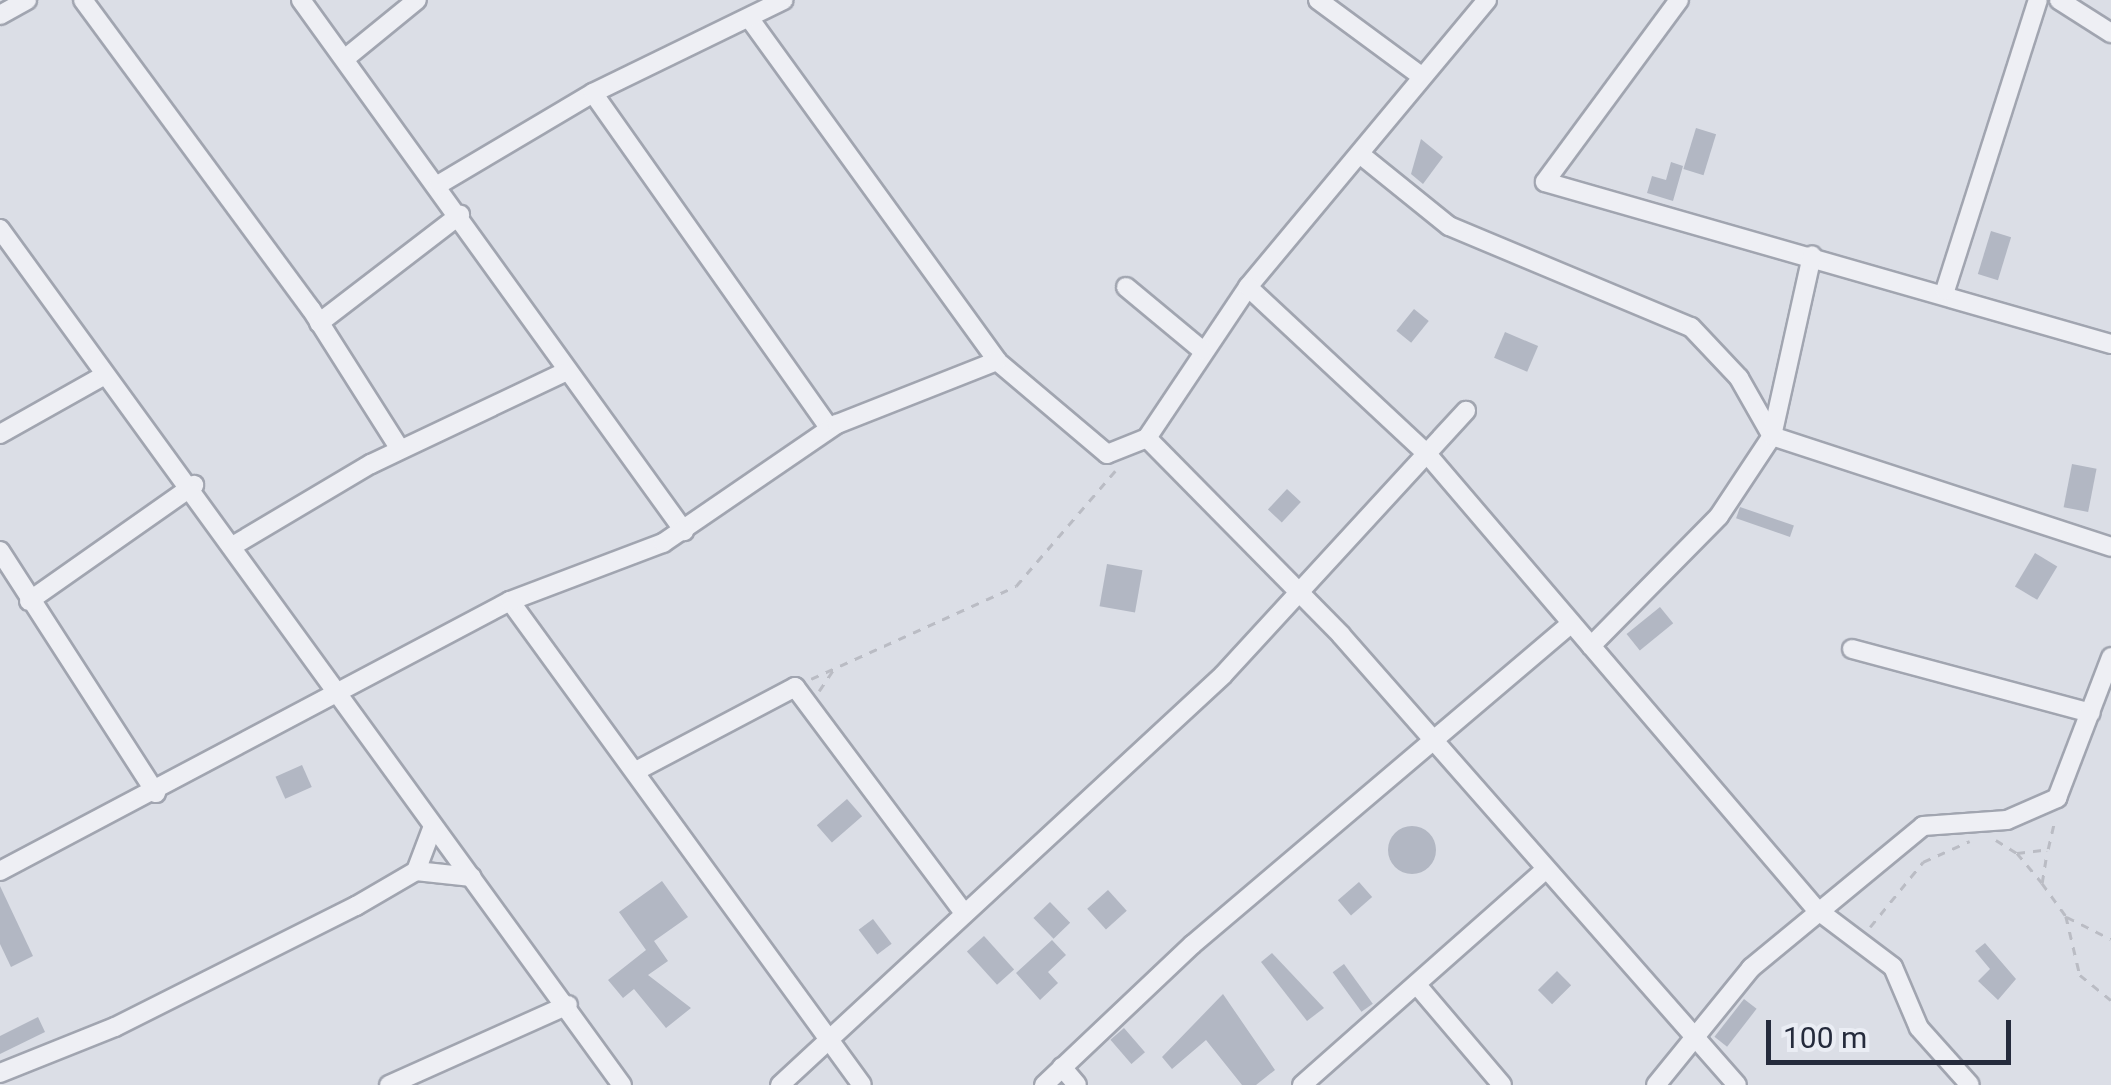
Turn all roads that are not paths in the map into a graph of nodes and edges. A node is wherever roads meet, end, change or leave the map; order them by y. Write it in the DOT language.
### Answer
graph roads {
  1 [pos="28,0"];
  2 [pos="83,0"];
  3 [pos="301,0"];
  4 [pos="416,0"];
  5 [pos="784,0"];
  6 [pos="1318,0"];
  7 [pos="1487,0"];
  8 [pos="1678,0"];
  9 [pos="2038,0"];
  10 [pos="2059,0"];
  11 [pos="0,16"];
  12 [pos="752,22"];
  13 [pos="2111,33"];
  14 [pos="347,58"];
  15 [pos="1417,73"];
  16 [pos="593,93"];
  17 [pos="1361,155"];
  18 [pos="438,185"];
  19 [pos="460,215"];
  20 [pos="2,236"];
  21 [pos="1812,255"];
  22 [pos="1126,287"];
  23 [pos="1248,288"];
  24 [pos="1946,292"];
  25 [pos="318,323"];
  26 [pos="2111,344"];
  27 [pos="1202,350"];
  28 [pos="997,361"];
  29 [pos="563,373"];
  30 [pos="104,376"];
  31 [pos="1466,411"];
  32 [pos="829,428"];
  33 [pos="0,434"];
  34 [pos="1772,436"];
  35 [pos="1147,438"];
  36 [pos="400,448"];
  37 [pos="1428,455"];
  38 [pos="194,485"];
  39 [pos="684,531"];
  40 [pos="236,544"];
  41 [pos="2111,546"];
  42 [pos="0,551"];
  43 [pos="1298,589"];
  44 [pos="30,601"];
  45 [pos="510,601"];
  46 [pos="1570,624"];
  47 [pos="1591,646"];
  48 [pos="1852,649"];
  49 [pos="2111,657"];
  50 [pos="333,697"];
  51 [pos="2091,713"];
  52 [pos="1428,742"];
  53 [pos="636,770"];
  54 [pos="156,792"];
  55 [pos="433,826"];
  56 [pos="1546,870"];
  57 [pos="0,871"];
  58 [pos="416,871"];
  59 [pos="472,877"];
  60 [pos="1816,908"];
  61 [pos="964,913"];
  62 [pos="1416,986"];
  63 [pos="568,1005"];
  64 [pos="830,1033"];
  65 [pos="1695,1035"];
  66 [pos="1062,1067"];
  67 [pos="0,1073"];
  68 [pos="389,1085"];
  69 [pos="622,1085"];
  70 [pos="780,1085"];
  71 [pos="862,1085"];
  72 [pos="1044,1085"];
  73 [pos="1077,1085"];
  74 [pos="1302,1085"];
  75 [pos="1502,1085"];
  76 [pos="1656,1085"];
  77 [pos="1737,1085"];
  78 [pos="1970,1085"];
  1 -- 11 [label="street"];
  2 -- 25 [label="street"];
  3 -- 14 [label="street"];
  4 -- 14 [label="street"];
  5 -- 12 [label="street"];
  6 -- 15 [label="street"];
  7 -- 15 [label="street"];
  8 -- 21 [label="street"];
  9 -- 24 [label="street"];
  10 -- 13 [label="street"];
  12 -- 16 [label="street"];
  12 -- 28 [label="street"];
  14 -- 18 [label="street"];
  15 -- 17 [label="street"];
  16 -- 18 [label="street"];
  16 -- 32 [label="street"];
  17 -- 23 [label="street"];
  17 -- 34 [label="street"];
  18 -- 19 [label="street"];
  19 -- 25 [label="street"];
  19 -- 29 [label="street"];
  20 -- 30 [label="street"];
  21 -- 24 [label="street"];
  21 -- 34 [label="street"];
  22 -- 27 [label="street"];
  23 -- 27 [label="street"];
  23 -- 37 [label="street"];
  24 -- 26 [label="street"];
  25 -- 36 [label="street"];
  27 -- 35 [label="street"];
  28 -- 32 [label="street"];
  28 -- 35 [label="street"];
  29 -- 36 [label="street"];
  29 -- 39 [label="street"];
  30 -- 33 [label="street"];
  30 -- 38 [label="street"];
  31 -- 37 [label="street"];
  32 -- 39 [label="street"];
  34 -- 41 [label="street"];
  34 -- 47 [label="street"];
  35 -- 43 [label="street"];
  36 -- 40 [label="street"];
  37 -- 43 [label="street"];
  37 -- 46 [label="street"];
  38 -- 40 [label="street"];
  38 -- 44 [label="street"];
  39 -- 45 [label="street"];
  40 -- 50 [label="street"];
  42 -- 44 [label="street"];
  43 -- 52 [label="street"];
  43 -- 61 [label="street"];
  44 -- 54 [label="street"];
  45 -- 50 [label="street"];
  45 -- 53 [label="street"];
  46 -- 47 [label="street"];
  46 -- 52 [label="street"];
  47 -- 60 [label="street"];
  48 -- 51 [label="street"];
  49 -- 51 [label="street"];
  50 -- 54 [label="street"];
  50 -- 55 [label="street"];
  51 -- 60 [label="street"];
  52 -- 56 [label="street"];
  52 -- 66 [label="street"];
  53 -- 61 [label="street"];
  53 -- 64 [label="street"];
  54 -- 57 [label="street"];
  55 -- 58 [label="street"];
  55 -- 59 [label="street"];
  56 -- 62 [label="street"];
  56 -- 65 [label="street"];
  58 -- 59 [label="street"];
  58 -- 67 [label="street"];
  59 -- 63 [label="street"];
  60 -- 65 [label="street"];
  60 -- 78 [label="street"];
  61 -- 64 [label="street"];
  62 -- 74 [label="street"];
  62 -- 75 [label="street"];
  63 -- 68 [label="street"];
  63 -- 69 [label="street"];
  64 -- 70 [label="street"];
  64 -- 71 [label="street"];
  65 -- 76 [label="street"];
  65 -- 77 [label="street"];
  66 -- 72 [label="street"];
  66 -- 73 [label="street"];
}
